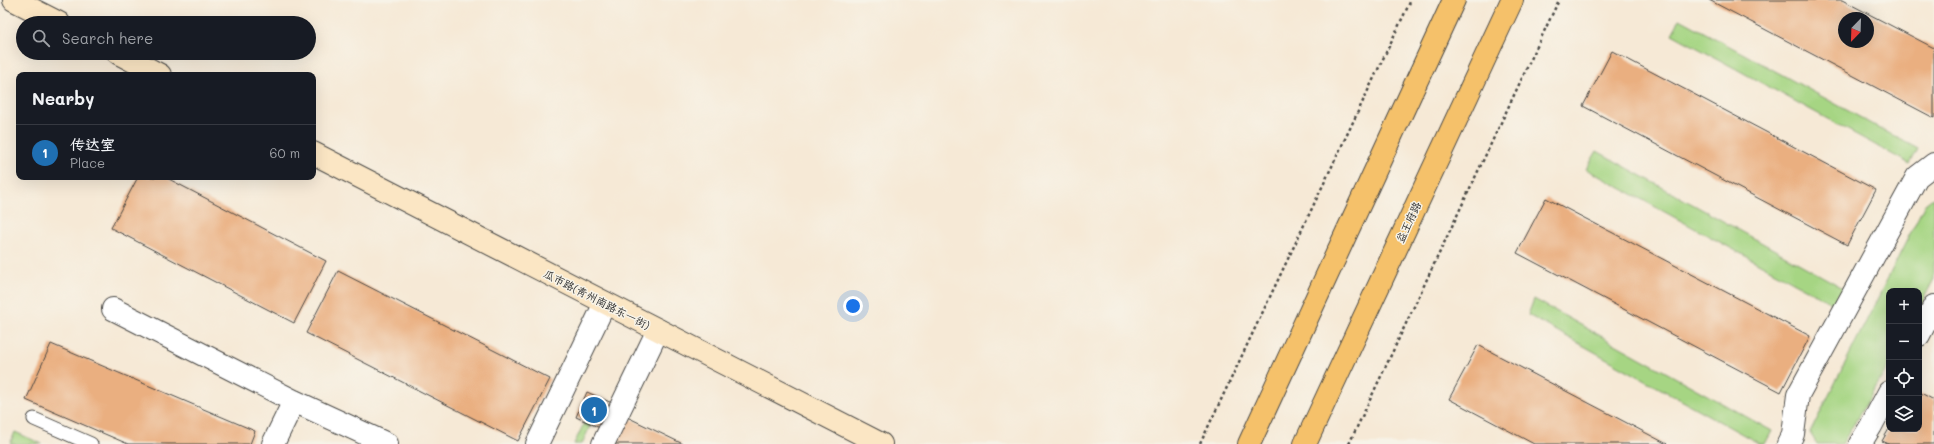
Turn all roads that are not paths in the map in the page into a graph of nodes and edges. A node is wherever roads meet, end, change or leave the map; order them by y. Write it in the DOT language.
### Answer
graph roads {
  1 [pos="14,0"];
  2 [pos="1454,0"];
  3 [pos="1512,0"];
  4 [pos="45,16"];
  5 [pos="131,60"];
  6 [pos="154,72"];
  7 [pos="316,155"];
  8 [pos="1934,164"];
  9 [pos="605,303"];
  10 [pos="1934,306"];
  11 [pos="113,309"];
  12 [pos="1922,328"];
  13 [pos="658,330"];
  14 [pos="1887,396"];
  15 [pos="294,401"];
  16 [pos="34,420"];
  17 [pos="91,444"];
  18 [pos="273,444"];
  19 [pos="387,444"];
  20 [pos="537,444"];
  21 [pos="603,444"];
  22 [pos="881,444"];
  23 [pos="1249,444"];
  24 [pos="1305,444"];
  25 [pos="1789,444"];
  26 [pos="1860,444"];
  1 -- 4 [label="street"];
  2 -- 23 [label="main road"];
  3 -- 24 [label="main road, 益王府路"];
  5 -- 6 [label="street"];
  7 -- 9 [label="street, 瓜市路(青州南路东一街)"];
  8 -- 25 [label="street"];
  9 -- 13 [label="street, 瓜市路(青州南路东一街)"];
  9 -- 20 [label="street"];
  10 -- 12 [label="street"];
  11 -- 15 [label="street"];
  13 -- 21 [label="street"];
  13 -- 22 [label="street, 瓜市路(青州南路东一街)"];
  14 -- 26 [label="street"];
  15 -- 18 [label="street"];
  15 -- 19 [label="street"];
  16 -- 17 [label="lane"];
}
